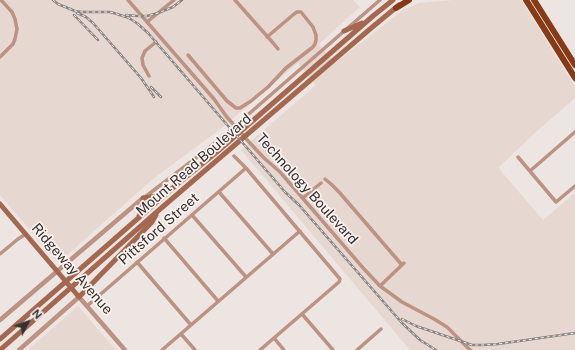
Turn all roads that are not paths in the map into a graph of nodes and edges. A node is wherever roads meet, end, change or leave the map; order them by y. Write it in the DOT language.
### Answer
graph roads {
  1 [pos="1,0"];
  2 [pos="128,0"];
  3 [pos="174,0"];
  4 [pos="235,0"];
  5 [pos="380,0"];
  6 [pos="393,0"];
  7 [pos="406,0"];
  8 [pos="409,0"];
  9 [pos="526,0"];
  10 [pos="537,1"];
  11 [pos="396,8"];
  12 [pos="531,8"];
  13 [pos="373,16"];
  14 [pos="147,22"];
  15 [pos="344,31"];
  16 [pos="267,37"];
  17 [pos="156,42"];
  18 [pos="278,49"];
  19 [pos="188,55"];
  20 [pos="0,57"];
  21 [pos="575,65"];
  22 [pos="149,76"];
  23 [pos="575,78"];
  24 [pos="575,132"];
  25 [pos="234,156"];
  26 [pos="518,157"];
  27 [pos="246,168"];
  28 [pos="530,171"];
  29 [pos="325,179"];
  30 [pos="321,183"];
  31 [pos="175,186"];
  32 [pos="575,186"];
  33 [pos="219,192"];
  34 [pos="143,198"];
  35 [pos="303,198"];
  36 [pos="0,204"];
  37 [pos="159,210"];
  38 [pos="192,215"];
  39 [pos="139,217"];
  40 [pos="300,231"];
  41 [pos="26,234"];
  42 [pos="164,238"];
  43 [pos="0,254"];
  44 [pos="273,254"];
  45 [pos="137,262"];
  46 [pos="57,271"];
  47 [pos="246,277"];
  48 [pos="380,286"];
  49 [pos="78,295"];
  50 [pos="218,301"];
  51 [pos="87,306"];
  52 [pos="302,314"];
  53 [pos="0,320"];
  54 [pos="191,325"];
  55 [pos="381,329"];
  56 [pos="181,334"];
  57 [pos="274,338"];
  58 [pos="0,339"];
  59 [pos="0,350"];
  60 [pos="19,350"];
  61 [pos="125,350"];
  62 [pos="162,350"];
  63 [pos="195,350"];
  64 [pos="260,350"];
  65 [pos="284,350"];
  66 [pos="333,350"];
  67 [pos="357,350"];
  68 [pos="470,350"];
  1 -- 20 [label="street"];
  2 -- 14 [label="street, Technology Boulevard"];
  3 -- 14 [label="street"];
  4 -- 16 [label="street"];
  5 -- 15 [label="street, Mount Read Boulevard"];
  6 -- 13 [label="main road, Mount Read Boulevard"];
  7 -- 11 [label="main road, Mount Read Boulevard"];
  8 -- 11 [label="highway"];
  9 -- 12 [label="highway"];
  10 -- 12 [label="street"];
  10 -- 21 [label="highway"];
  11 -- 37 [label="main road, Mount Read Boulevard"];
  12 -- 23 [label="highway"];
  13 -- 15 [label="main road"];
  13 -- 31 [label="main road, Mount Read Boulevard"];
  14 -- 35 [label="street, Technology Boulevard"];
  15 -- 34 [label="street, Mount Read Boulevard"];
  16 -- 18 [label="street"];
  16 -- 19 [label="street"];
  17 -- 22 [label="street"];
  24 -- 28 [label="street"];
  25 -- 27 [label="street"];
  26 -- 28 [label="street"];
  27 -- 33 [label="street, Pittsford Street"];
  27 -- 40 [label="street"];
  28 -- 32 [label="street"];
  29 -- 48 [label="street"];
  30 -- 35 [label="street"];
  31 -- 34 [label="main road"];
  31 -- 39 [label="main road, Mount Read Boulevard"];
  33 -- 38 [label="street, Pittsford Street"];
  33 -- 44 [label="street"];
  34 -- 39 [label="main road"];
  34 -- 46 [label="street, Mount Read Boulevard"];
  35 -- 48 [label="street, Technology Boulevard"];
  36 -- 41 [label="main road, Ridgeway Avenue"];
  37 -- 49 [label="main road"];
  37 -- 59 [label="main road, Mount Read Boulevard"];
  38 -- 42 [label="street, Pittsford Street"];
  38 -- 47 [label="street"];
  39 -- 58 [label="main road, Mount Read Boulevard"];
  40 -- 44 [label="street"];
  40 -- 52 [label="street"];
  41 -- 43 [label="street"];
  41 -- 46 [label="main road, Ridgeway Avenue"];
  42 -- 45 [label="street, Pittsford Street"];
  42 -- 50 [label="street"];
  44 -- 47 [label="street"];
  45 -- 51 [label="street, Pittsford Street"];
  45 -- 54 [label="street"];
  46 -- 49 [label="main road, Ridgeway Avenue"];
  46 -- 53 [label="street, Mount Read Boulevard"];
  47 -- 50 [label="street"];
  48 -- 68 [label="street, Technology Boulevard"];
  49 -- 51 [label="street, Ridgeway Avenue"];
  49 -- 60 [label="street"];
  50 -- 54 [label="street"];
  51 -- 61 [label="street, Ridgeway Avenue"];
  52 -- 57 [label="street"];
  52 -- 66 [label="street"];
  54 -- 56 [label="street"];
  55 -- 67 [label="street"];
  56 -- 62 [label="street"];
  56 -- 63 [label="street"];
  57 -- 64 [label="street"];
  57 -- 65 [label="street"];
}
